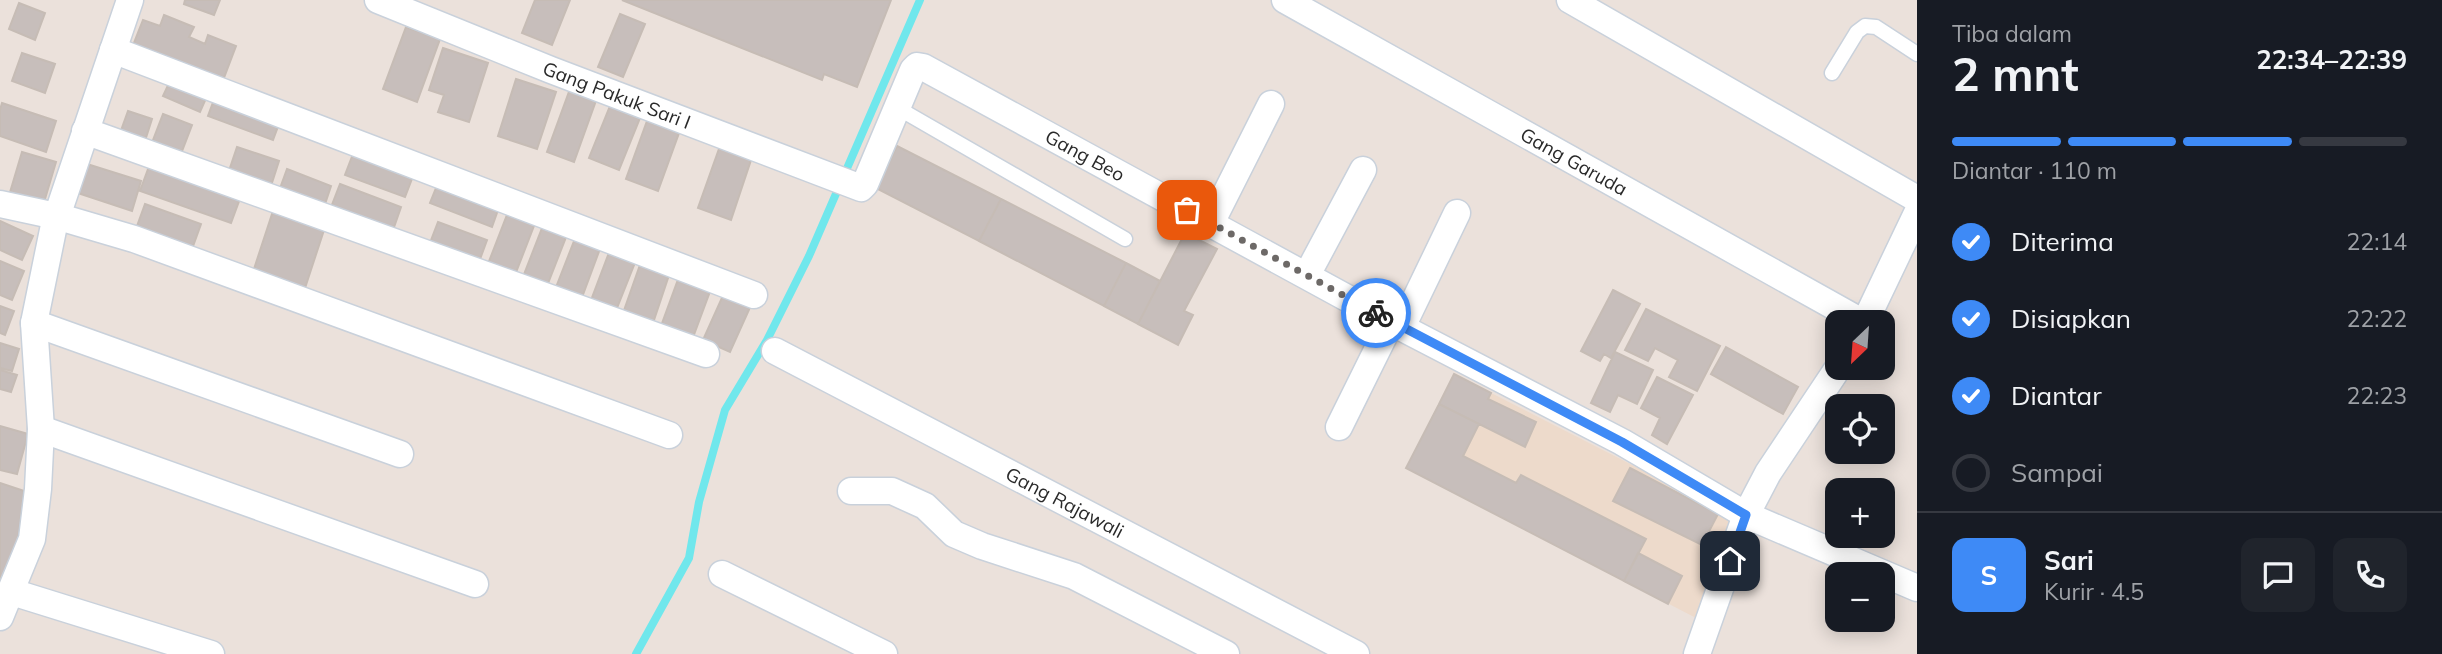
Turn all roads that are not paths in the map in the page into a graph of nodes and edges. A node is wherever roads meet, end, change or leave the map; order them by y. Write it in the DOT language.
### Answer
graph roads {
  1 [pos="130,0"];
  2 [pos="378,0"];
  3 [pos="1285,0"];
  4 [pos="1570,0"];
  5 [pos="113,50"];
  6 [pos="1917,54"];
  7 [pos="1832,73"];
  8 [pos="1271,104"];
  9 [pos="895,107"];
  10 [pos="85,131"];
  11 [pos="1363,170"];
  12 [pos="856,187"];
  13 [pos="1917,199"];
  14 [pos="0,204"];
  15 [pos="1457,213"];
  16 [pos="1917,213"];
  17 [pos="56,216"];
  18 [pos="1211,223"];
  19 [pos="1125,239"];
  20 [pos="1307,275"];
  21 [pos="754,295"];
  22 [pos="1841,310"];
  23 [pos="1869,310"];
  24 [pos="34,323"];
  25 [pos="1396,324"];
  26 [pos="775,351"];
  27 [pos="706,354"];
  28 [pos="1830,380"];
  29 [pos="1339,427"];
  30 [pos="41,429"];
  31 [pos="668,435"];
  32 [pos="400,454"];
  33 [pos="851,491"];
  34 [pos="1746,515"];
  35 [pos="722,574"];
  36 [pos="475,584"];
  37 [pos="1917,588"];
  38 [pos="12,592"];
  39 [pos="0,617"];
  40 [pos="1698,653"];
  41 [pos="211,654"];
  42 [pos="884,654"];
  43 [pos="1226,654"];
  44 [pos="1356,654"];
  1 -- 5 [label="street"];
  2 -- 12 [label="street, Gang Pakuk Sari I"];
  3 -- 22 [label="street, Gang Garuda"];
  4 -- 13 [label="street"];
  5 -- 10 [label="street"];
  5 -- 21 [label="street"];
  6 -- 7 [label="lane"];
  8 -- 18 [label="street"];
  9 -- 12 [label="street, Gang Beo"];
  9 -- 18 [label="street, Gang Beo"];
  9 -- 19 [label="lane"];
  10 -- 17 [label="street"];
  10 -- 27 [label="street"];
  11 -- 20 [label="street"];
  14 -- 17 [label="street"];
  15 -- 25 [label="street"];
  16 -- 23 [label="street"];
  17 -- 24 [label="street"];
  17 -- 31 [label="street"];
  18 -- 20 [label="street, Gang Beo"];
  20 -- 25 [label="street, Gang Beo"];
  24 -- 30 [label="street"];
  24 -- 32 [label="street"];
  25 -- 29 [label="street"];
  25 -- 34 [label="street, Gang Beo"];
  26 -- 44 [label="street, Gang Rajawali"];
  28 -- 34 [label="street"];
  30 -- 36 [label="street"];
  30 -- 38 [label="street"];
  33 -- 43 [label="street"];
  34 -- 37 [label="street, Gang Beo"];
  34 -- 40 [label="street"];
  35 -- 42 [label="street"];
  38 -- 39 [label="street"];
  38 -- 41 [label="street"];
}
